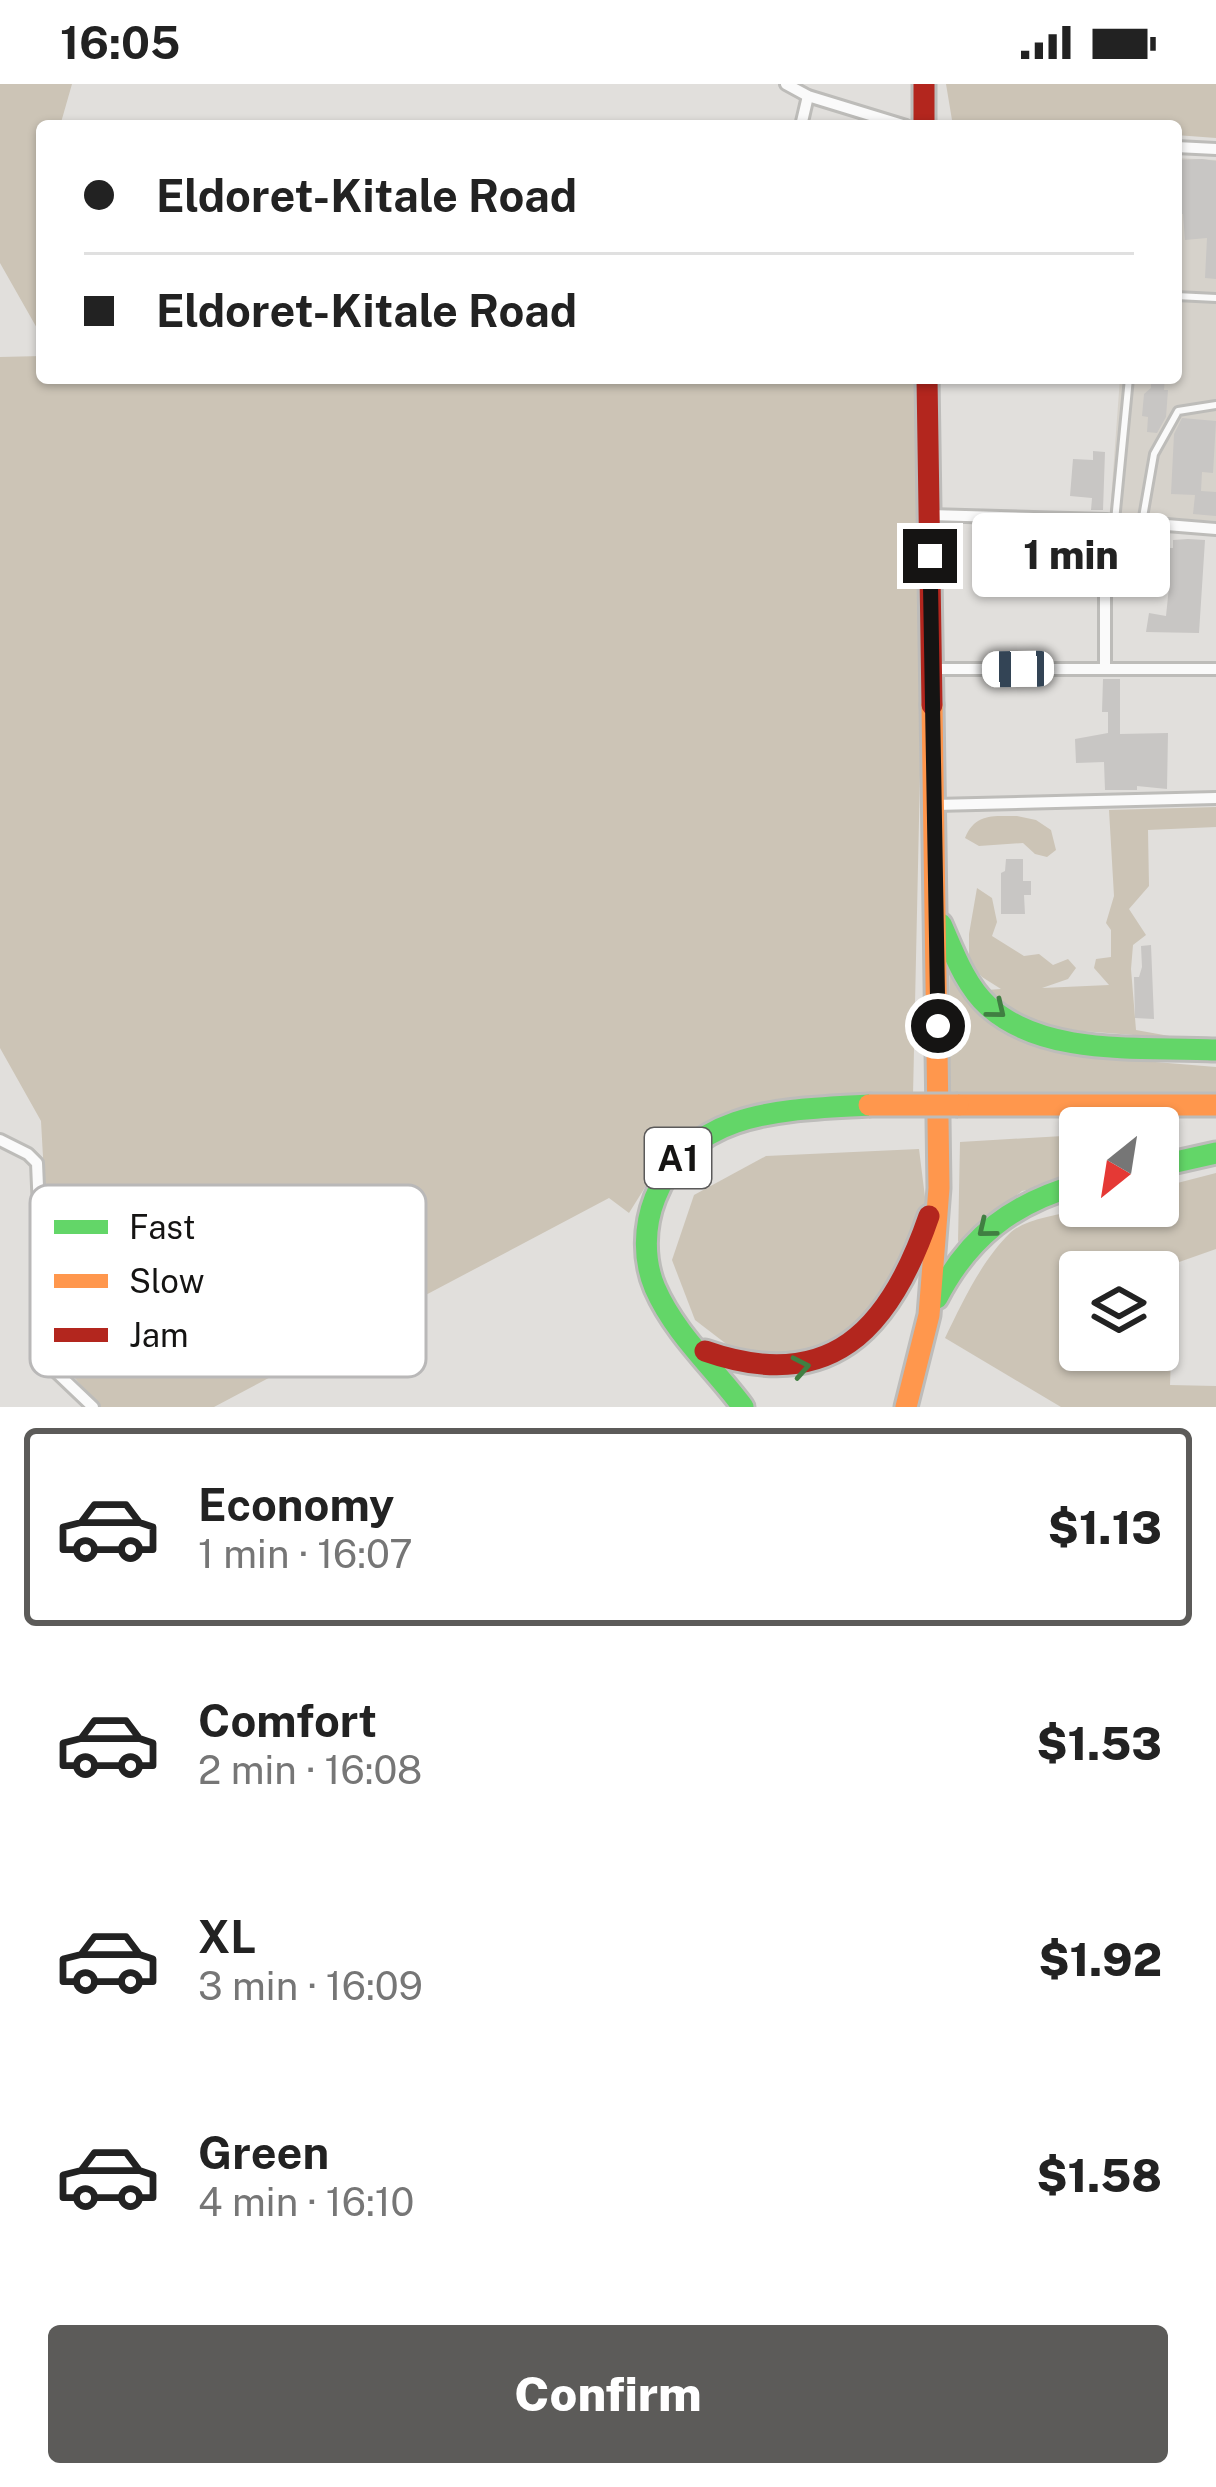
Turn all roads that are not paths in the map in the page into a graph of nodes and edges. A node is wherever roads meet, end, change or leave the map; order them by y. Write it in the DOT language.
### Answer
graph roads {
  1 [pos="786,84"];
  2 [pos="924,84"];
  3 [pos="808,96"];
  4 [pos="802,120"];
  5 [pos="886,120"];
  6 [pos="924,120"];
  7 [pos="1182,147"];
  8 [pos="1216,149"];
  9 [pos="1182,296"];
  10 [pos="1216,298"];
  11 [pos="927,384"];
  12 [pos="1128,384"];
  13 [pos="1216,405"];
  14 [pos="930,515"];
  15 [pos="1110,520"];
  16 [pos="1142,523"];
  17 [pos="1216,529"];
  18 [pos="1105,668"];
  19 [pos="1216,669"];
  20 [pos="932,670"];
  21 [pos="1216,798"];
  22 [pos="935,805"];
  23 [pos="936,912"];
  24 [pos="1216,1050"];
  25 [pos="1216,1105"];
  26 [pos="0,1140"];
  27 [pos="1216,1153"];
  28 [pos="940,1156"];
  29 [pos="1179,1161"];
  30 [pos="38,1185"];
  31 [pos="1059,1192"];
  32 [pos="929,1316"];
  33 [pos="691,1342"];
  34 [pos="61,1377"];
  35 [pos="93,1407"];
  36 [pos="743,1407"];
  37 [pos="906,1407"];
  1 -- 3 [label="street"];
  2 -- 6 [label="highway"];
  3 -- 4 [label="street"];
  3 -- 5 [label="street"];
  7 -- 8 [label="street"];
  9 -- 10 [label="lane"];
  11 -- 14 [label="highway"];
  12 -- 15 [label="lane"];
  13 -- 16 [label="lane"];
  14 -- 15 [label="street"];
  14 -- 20 [label="highway"];
  15 -- 16 [label="street"];
  15 -- 18 [label="street"];
  16 -- 17 [label="street"];
  18 -- 19 [label="street"];
  18 -- 20 [label="street"];
  20 -- 22 [label="highway"];
  21 -- 22 [label="street"];
  22 -- 23 [label="highway"];
  23 -- 24 [label="highway, one-way"];
  23 -- 28 [label="highway"];
  25 -- 33 [label="highway, A1, bridge"];
  26 -- 30 [label="street"];
  27 -- 29 [label="highway"];
  28 -- 32 [label="highway"];
  33 -- 28 [label="highway, one-way"];
  31 -- 32 [label="highway, one-way"];
  32 -- 37 [label="highway"];
  33 -- 36 [label="highway, A1"];
  34 -- 35 [label="street"];
}
